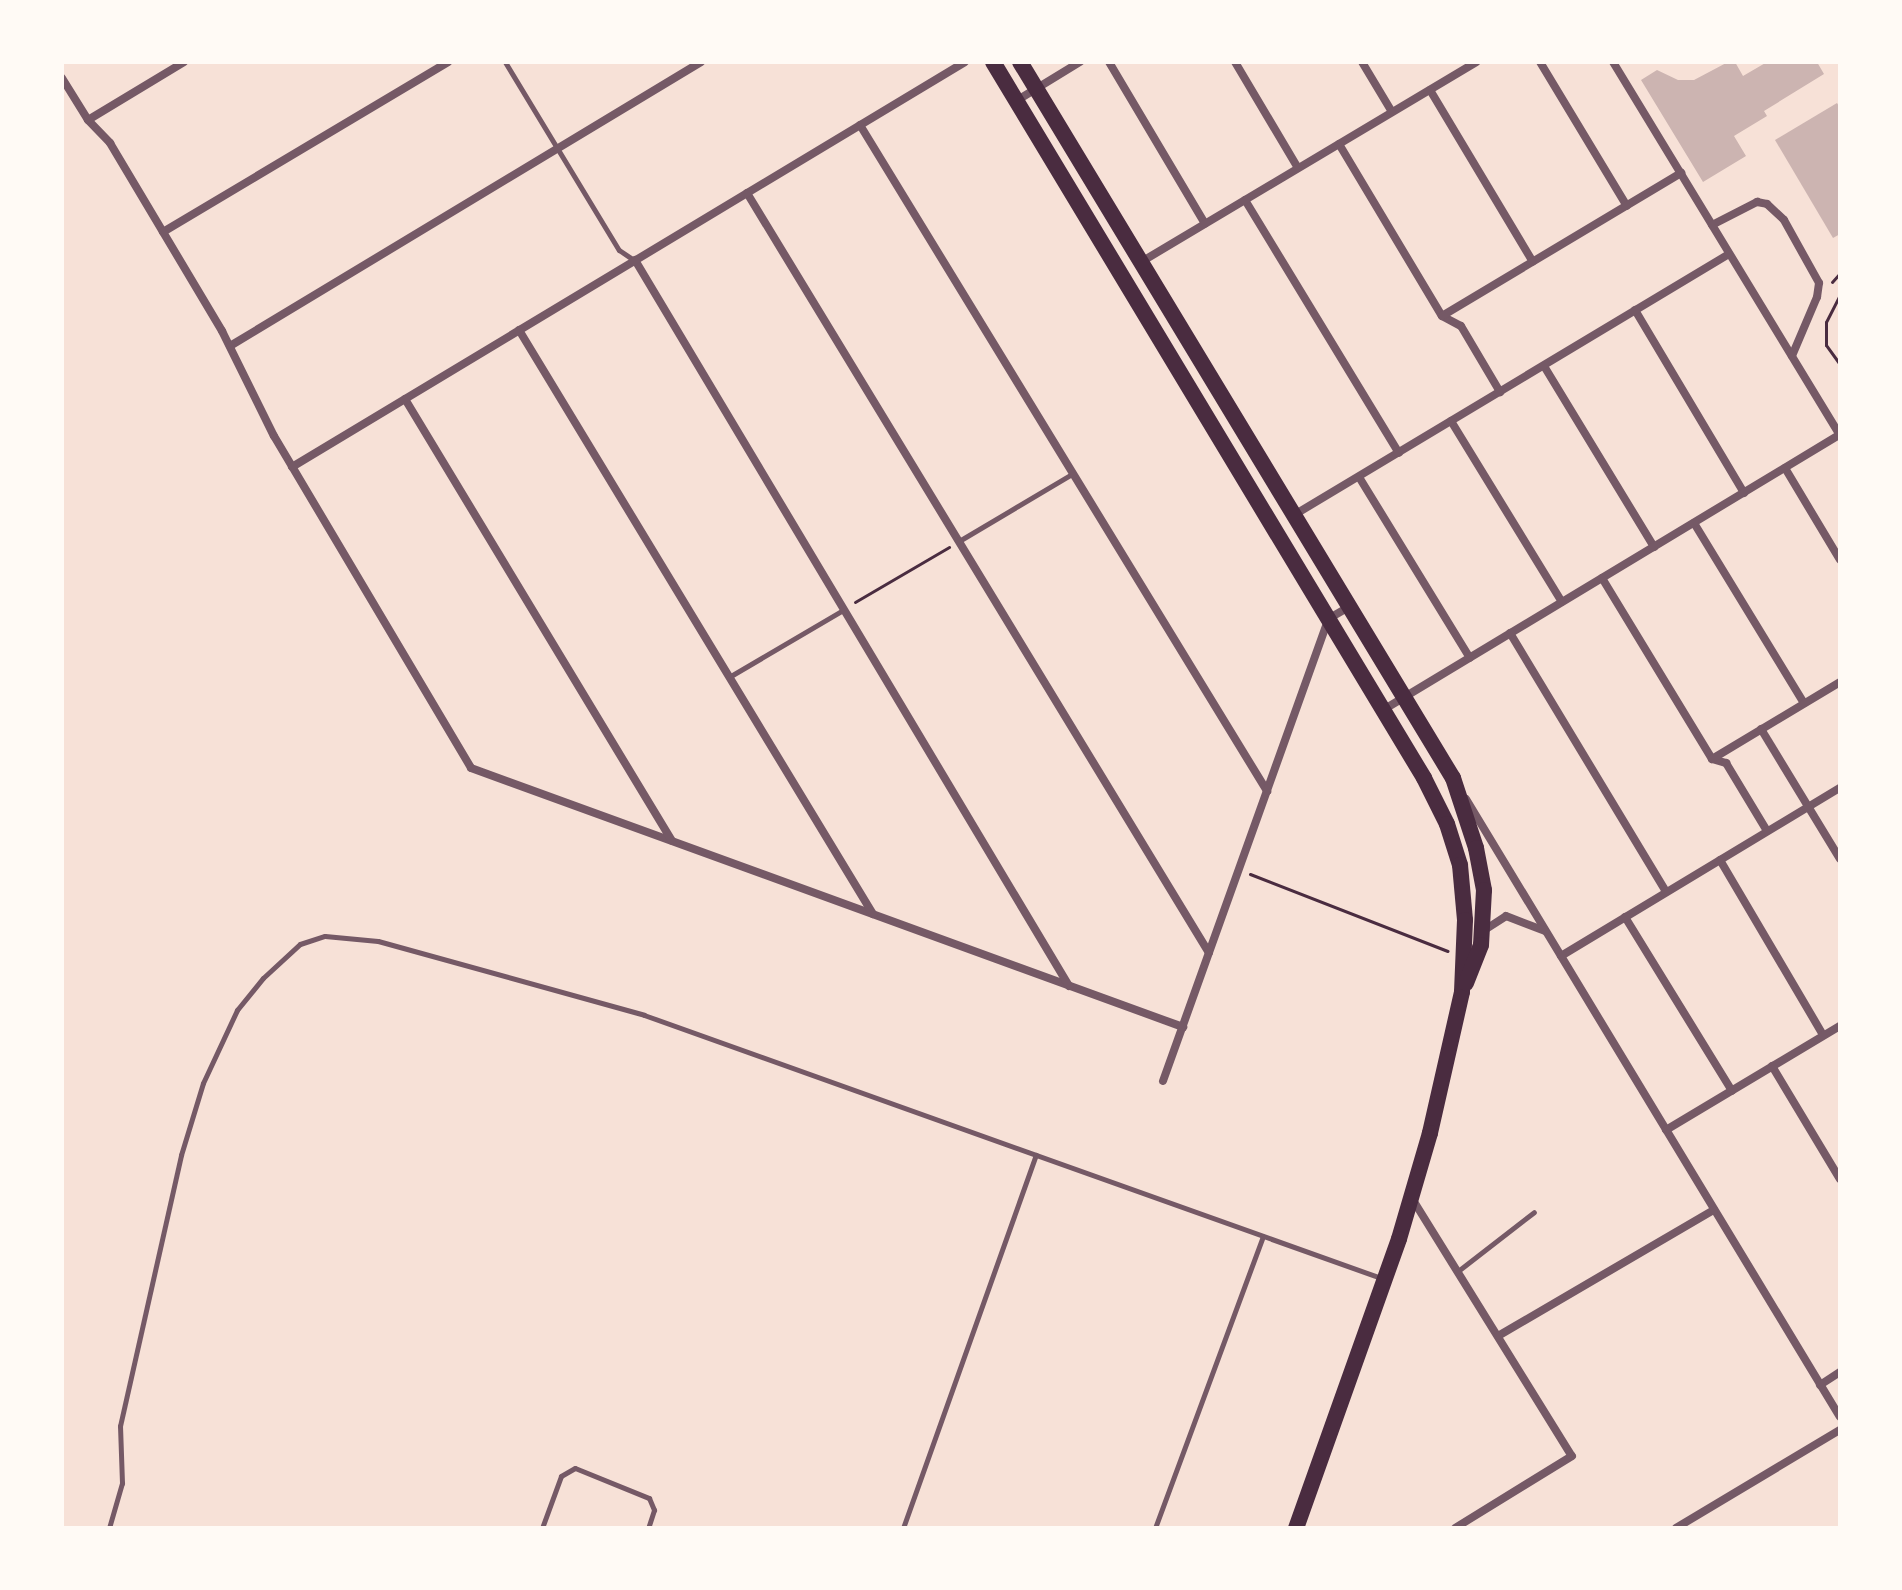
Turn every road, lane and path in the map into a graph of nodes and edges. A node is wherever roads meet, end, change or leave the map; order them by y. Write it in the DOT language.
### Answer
graph roads {
  1 [pos="184,62"];
  2 [pos="448,62"];
  3 [pos="505,62"];
  4 [pos="701,62"];
  5 [pos="965,62"];
  6 [pos="993,62"];
  7 [pos="1020,62"];
  8 [pos="1080,62"];
  9 [pos="1109,62"];
  10 [pos="1235,62"];
  11 [pos="1362,62"];
  12 [pos="1476,62"];
  13 [pos="1540,62"];
  14 [pos="1613,62"];
  15 [pos="62,78"];
  16 [pos="1036,88"];
  17 [pos="1430,90"];
  18 [pos="1016,101"];
  19 [pos="1392,112"];
  20 [pos="88,120"];
  21 [pos="860,125"];
  22 [pos="1339,144"];
  23 [pos="556,149"];
  24 [pos="1298,168"];
  25 [pos="1681,173"];
  26 [pos="747,193"];
  27 [pos="1245,200"];
  28 [pos="1627,206"];
  29 [pos="1205,224"];
  30 [pos="1712,225"];
  31 [pos="163,232"];
  32 [pos="1729,254"];
  33 [pos="635,260"];
  34 [pos="1141,262"];
  35 [pos="1533,262"];
  36 [pos="1840,294"];
  37 [pos="1635,310"];
  38 [pos="1442,316"];
  39 [pos="519,330"];
  40 [pos="230,346"];
  41 [pos="1792,356"];
  42 [pos="1840,363"];
  43 [pos="1544,366"];
  44 [pos="1500,392"];
  45 [pos="405,399"];
  46 [pos="1451,421"];
  47 [pos="1840,436"];
  48 [pos="1399,453"];
  49 [pos="292,467"];
  50 [pos="1785,468"];
  51 [pos="1073,474"];
  52 [pos="1359,477"];
  53 [pos="1744,493"];
  54 [pos="1294,515"];
  55 [pos="1694,523"];
  56 [pos="959,541"];
  57 [pos="1654,547"];
  58 [pos="1840,560"];
  59 [pos="1602,578"];
  60 [pos="1562,602"];
  61 [pos="1349,606"];
  62 [pos="844,609"];
  63 [pos="1328,619"];
  64 [pos="1510,633"];
  65 [pos="1470,658"];
  66 [pos="729,677"];
  67 [pos="1840,682"];
  68 [pos="1404,697"];
  69 [pos="1804,703"];
  70 [pos="1383,710"];
  71 [pos="1761,729"];
  72 [pos="1712,759"];
  73 [pos="1453,778"];
  74 [pos="1840,788"];
  75 [pos="1267,791"];
  76 [pos="1808,807"];
  77 [pos="1767,831"];
  78 [pos="673,842"];
  79 [pos="1840,859"];
  80 [pos="1720,860"];
  81 [pos="1239,870"];
  82 [pos="1666,892"];
  83 [pos="873,914"];
  84 [pos="1625,917"];
  85 [pos="1483,931"];
  86 [pos="1546,931"];
  87 [pos="1209,953"];
  88 [pos="1561,956"];
  89 [pos="1463,958"];
  90 [pos="1069,986"];
  91 [pos="1462,992"];
  92 [pos="1840,1026"];
  93 [pos="1183,1027"];
  94 [pos="1823,1035"];
  95 [pos="1772,1066"];
  96 [pos="1163,1081"];
  97 [pos="1732,1091"];
  98 [pos="1666,1130"];
  99 [pos="1036,1155"];
  100 [pos="1840,1179"];
  101 [pos="1413,1199"];
  102 [pos="1714,1210"];
  103 [pos="1534,1212"];
  104 [pos="1263,1236"];
  105 [pos="1458,1271"];
  106 [pos="1385,1280"];
  107 [pos="1498,1336"];
  108 [pos="1840,1372"];
  109 [pos="1820,1385"];
  110 [pos="1840,1417"];
  111 [pos="1840,1430"];
  112 [pos="109,1528"];
  113 [pos="542,1528"];
  114 [pos="648,1528"];
  115 [pos="903,1528"];
  116 [pos="1155,1528"];
  117 [pos="1296,1528"];
  118 [pos="1455,1528"];
  119 [pos="1676,1528"];
  1 -- 20 [label="street"];
  2 -- 31 [label="street"];
  3 -- 23 [label="lane"];
  4 -- 23 [label="street"];
  5 -- 21 [label="street"];
  6 -- 18 [label="main road"];
  7 -- 16 [label="main road"];
  8 -- 16 [label="street"];
  9 -- 29 [label="street"];
  10 -- 24 [label="street"];
  11 -- 19 [label="street"];
  12 -- 17 [label="street"];
  13 -- 28 [label="street"];
  14 -- 25 [label="street"];
  15 -- 20 [label="street"];
  16 -- 18 [label="street"];
  16 -- 34 [label="main road"];
  17 -- 19 [label="street"];
  17 -- 35 [label="street"];
  18 -- 63 [label="main road"];
  19 -- 22 [label="street"];
  20 -- 31 [label="street"];
  21 -- 26 [label="street"];
  21 -- 51 [label="street"];
  22 -- 24 [label="street"];
  22 -- 38 [label="street"];
  23 -- 33 [label="lane"];
  23 -- 40 [label="street"];
  24 -- 27 [label="street"];
  25 -- 28 [label="street"];
  25 -- 30 [label="street"];
  26 -- 33 [label="street"];
  26 -- 56 [label="street"];
  27 -- 29 [label="street"];
  27 -- 48 [label="street"];
  28 -- 35 [label="street"];
  29 -- 34 [label="street"];
  30 -- 32 [label="street"];
  30 -- 41 [label="street"];
  31 -- 40 [label="street"];
  32 -- 37 [label="street"];
  32 -- 41 [label="street"];
  33 -- 39 [label="street"];
  33 -- 62 [label="street"];
  34 -- 54 [label="main road"];
  35 -- 38 [label="street"];
  36 -- 42 [label="path"];
  37 -- 43 [label="street"];
  37 -- 53 [label="street"];
  38 -- 44 [label="street"];
  39 -- 45 [label="street"];
  39 -- 66 [label="street"];
  40 -- 49 [label="street"];
  41 -- 47 [label="street"];
  43 -- 44 [label="street"];
  43 -- 57 [label="street"];
  44 -- 46 [label="street"];
  45 -- 49 [label="street"];
  45 -- 78 [label="street"];
  46 -- 48 [label="street"];
  46 -- 60 [label="street"];
  47 -- 50 [label="street"];
  48 -- 52 [label="street"];
  49 -- 78 [label="street"];
  50 -- 53 [label="street"];
  50 -- 58 [label="street"];
  51 -- 56 [label="lane"];
  51 -- 75 [label="street"];
  52 -- 54 [label="street"];
  52 -- 65 [label="street"];
  53 -- 55 [label="street"];
  54 -- 61 [label="main road"];
  55 -- 57 [label="street"];
  55 -- 69 [label="street"];
  56 -- 62 [label="path"];
  56 -- 87 [label="street"];
  57 -- 59 [label="street"];
  59 -- 60 [label="street"];
  59 -- 72 [label="street"];
  60 -- 64 [label="street"];
  61 -- 63 [label="street"];
  61 -- 68 [label="main road"];
  62 -- 66 [label="lane"];
  62 -- 90 [label="street"];
  63 -- 70 [label="main road"];
  63 -- 75 [label="street"];
  64 -- 65 [label="street"];
  64 -- 82 [label="street"];
  65 -- 68 [label="street"];
  66 -- 83 [label="street"];
  67 -- 69 [label="street"];
  68 -- 70 [label="street"];
  68 -- 73 [label="main road"];
  69 -- 71 [label="street"];
  70 -- 89 [label="main road"];
  71 -- 72 [label="street"];
  71 -- 76 [label="street"];
  72 -- 77 [label="street"];
  73 -- 85 [label="main road"];
  73 -- 86 [label="street"];
  74 -- 76 [label="street"];
  75 -- 81 [label="street"];
  76 -- 77 [label="street"];
  76 -- 79 [label="street"];
  77 -- 80 [label="street"];
  78 -- 83 [label="street"];
  80 -- 82 [label="street"];
  80 -- 94 [label="street"];
  81 -- 87 [label="street"];
  81 -- 89 [label="path"];
  82 -- 84 [label="street"];
  83 -- 90 [label="street"];
  84 -- 88 [label="street"];
  84 -- 97 [label="street"];
  85 -- 86 [label="street"];
  85 -- 91 [label="main road"];
  86 -- 88 [label="street"];
  87 -- 93 [label="street"];
  88 -- 98 [label="street"];
  89 -- 91 [label="main road"];
  90 -- 93 [label="street"];
  91 -- 101 [label="main road"];
  92 -- 94 [label="street"];
  93 -- 96 [label="street"];
  94 -- 95 [label="street"];
  95 -- 97 [label="street"];
  95 -- 100 [label="street"];
  97 -- 98 [label="street"];
  98 -- 102 [label="street"];
  99 -- 104 [label="lane"];
  99 -- 112 [label="lane"];
  99 -- 115 [label="lane"];
  101 -- 105 [label="street"];
  101 -- 106 [label="main road"];
  102 -- 107 [label="street"];
  102 -- 109 [label="street"];
  103 -- 105 [label="lane"];
  104 -- 106 [label="lane"];
  104 -- 116 [label="lane"];
  105 -- 107 [label="street"];
  106 -- 117 [label="main road"];
  107 -- 118 [label="street"];
  108 -- 109 [label="street"];
  109 -- 110 [label="street"];
  111 -- 119 [label="street"];
  113 -- 114 [label="lane"];
}
